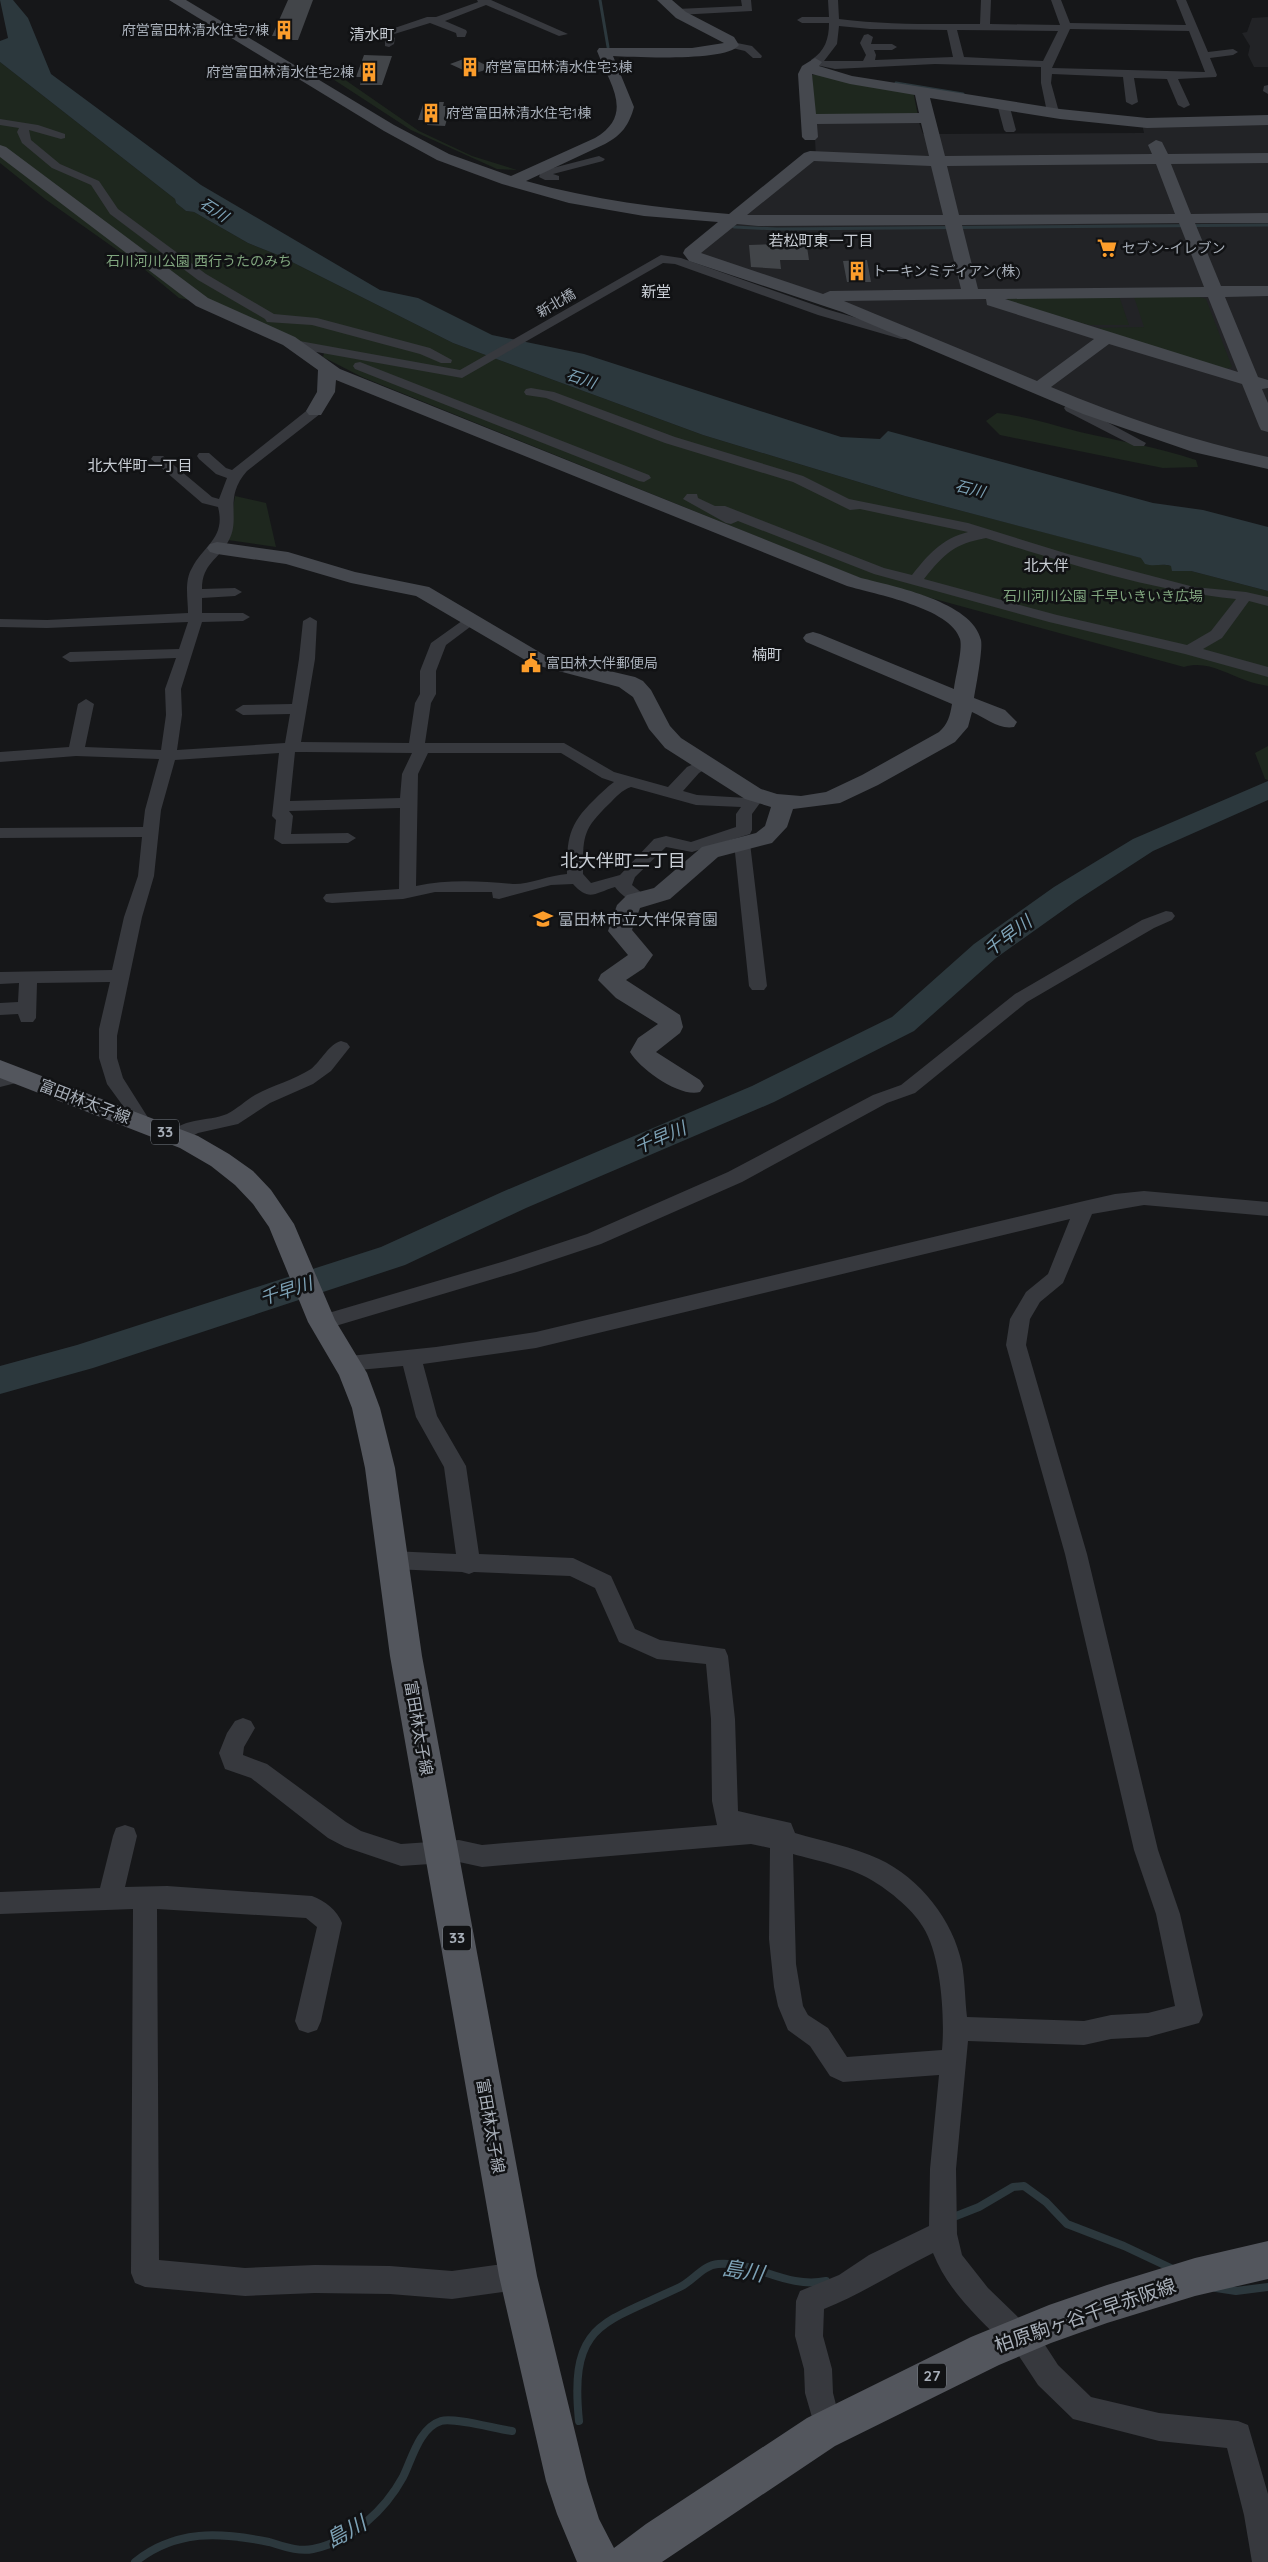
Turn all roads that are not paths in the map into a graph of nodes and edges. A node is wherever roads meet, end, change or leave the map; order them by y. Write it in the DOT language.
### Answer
graph roads {
  1 [pos="176,0"];
  2 [pos="503,0"];
  3 [pos="664,0"];
  4 [pos="746,0"];
  5 [pos="833,0"];
  6 [pos="986,0"];
  7 [pos="1056,0"];
  8 [pos="1181,0"];
  9 [pos="486,2"];
  10 [pos="677,12"];
  11 [pos="802,20"];
  12 [pos="436,21"];
  13 [pos="834,21"];
  14 [pos="951,26"];
  15 [pos="985,26"];
  16 [pos="1065,27"];
  17 [pos="1194,28"];
  18 [pos="563,34"];
  19 [pos="461,35"];
  20 [pos="390,44"];
  21 [pos="732,46"];
  22 [pos="892,48"];
  23 [pos="1233,52"];
  24 [pos="757,56"];
  25 [pos="1205,56"];
  26 [pos="958,61"];
  27 [pos="868,63"];
  28 [pos="856,65"];
  29 [pos="811,66"];
  30 [pos="1047,67"];
  31 [pos="831,72"];
  32 [pos="1128,74"];
  33 [pos="1171,76"];
  34 [pos="921,90"];
  35 [pos="1132,102"];
  36 [pos="1003,104"];
  37 [pos="1184,105"];
  38 [pos="1053,111"];
  39 [pos="927,118"];
  40 [pos="810,119"];
  41 [pos="1268,120"];
  42 [pos="0,122"];
  43 [pos="1147,123"];
  44 [pos="25,126"];
  45 [pos="1010,130"];
  46 [pos="62,136"];
  47 [pos="0,150"];
  48 [pos="579,150"];
  49 [pos="810,156"];
  50 [pos="1268,158"];
  51 [pos="1162,159"];
  52 [pos="937,161"];
  53 [pos="556,178"];
  54 [pos="512,182"];
  55 [pos="1268,218"];
  56 [pos="1186,219"];
  57 [pos="731,220"];
  58 [pos="952,221"];
  59 [pos="1214,291"];
  60 [pos="1268,291"];
  61 [pos="970,293"];
  62 [pos="823,299"];
  63 [pos="1107,337"];
  64 [pos="903,338"];
  65 [pos="294,344"];
  66 [pos="323,350"];
  67 [pos="446,360"];
  68 [pos="327,369"];
  69 [pos="1259,383"];
  70 [pos="1038,388"];
  71 [pos="530,392"];
  72 [pos="1074,404"];
  73 [pos="315,411"];
  74 [pos="1268,426"];
  75 [pos="1139,443"];
  76 [pos="204,456"];
  77 [pos="158,460"];
  78 [pos="1268,463"];
  79 [pos="235,476"];
  80 [pos="644,478"];
  81 [pos="692,497"];
  82 [pos="845,502"];
  83 [pos="225,504"];
  84 [pos="720,509"];
  85 [pos="919,518"];
  86 [pos="879,520"];
  87 [pos="732,526"];
  88 [pos="989,534"];
  89 [pos="217,548"];
  90 [pos="942,549"];
  91 [pos="915,581"];
  92 [pos="235,592"];
  93 [pos="194,594"];
  94 [pos="1246,596"];
  95 [pos="1268,602"];
  96 [pos="242,616"];
  97 [pos="195,618"];
  98 [pos="310,621"];
  99 [pos="471,622"];
  100 [pos="0,623"];
  101 [pos="813,638"];
  102 [pos="1188,650"];
  103 [pos="185,653"];
  104 [pos="70,657"];
  105 [pos="1268,672"];
  106 [pos="962,701"];
  107 [pos="86,704"];
  108 [pos="242,710"];
  109 [pos="299,710"];
  110 [pos="1006,722"];
  111 [pos="290,748"];
  112 [pos="419,748"];
  113 [pos="76,751"];
  114 [pos="168,755"];
  115 [pos="0,756"];
  116 [pos="705,764"];
  117 [pos="630,781"];
  118 [pos="672,793"];
  119 [pos="754,800"];
  120 [pos="784,802"];
  121 [pos="408,803"];
  122 [pos="281,806"];
  123 [pos="151,832"];
  124 [pos="0,833"];
  125 [pos="348,838"];
  126 [pos="742,843"];
  127 [pos="578,878"];
  128 [pos="512,889"];
  129 [pos="632,890"];
  130 [pos="408,893"];
  131 [pos="495,896"];
  132 [pos="332,898"];
  133 [pos="1166,916"];
  134 [pos="119,976"];
  135 [pos="28,977"];
  136 [pos="0,978"];
  137 [pos="758,986"];
  138 [pos="0,1009"];
  139 [pos="341,1047"];
  140 [pos="7,1075"];
  141 [pos="691,1086"];
  142 [pos="138,1122"];
  143 [pos="177,1137"];
  144 [pos="1084,1208"];
  145 [pos="1268,1209"];
  146 [pos="321,1319"];
  147 [pos="411,1357"];
  148 [pos="347,1363"];
  149 [pos="392,1560"];
  150 [pos="469,1565"];
  151 [pos="243,1728"];
  152 [pos="125,1836"];
  153 [pos="785,1841"];
  154 [pos="442,1854"];
  155 [pos="145,1898"];
  156 [pos="110,1899"];
  157 [pos="0,1903"];
  158 [pos="308,2022"];
  159 [pos="955,2029"];
  160 [pos="954,2061"];
  161 [pos="943,2234"];
  162 [pos="1268,2260"];
  163 [pos="518,2276"];
  164 [pos="1020,2336"];
  165 [pos="828,2428"];
  166 [pos="624,2561"];
  167 [pos="1267,2562"];
  1 -- 54 [label="street"];
  2 -- 9 [label="street"];
  3 -- 10 [label="street"];
  4 -- 10 [label="street"];
  5 -- 13 [label="street"];
  6 -- 15 [label="street"];
  7 -- 16 [label="street"];
  8 -- 17 [label="street"];
  9 -- 12 [label="street"];
  9 -- 18 [label="street"];
  10 -- 21 [label="street"];
  11 -- 13 [label="street"];
  12 -- 19 [label="street"];
  12 -- 20 [label="street"];
  13 -- 14 [label="street"];
  13 -- 29 [label="street"];
  14 -- 15 [label="street"];
  14 -- 26 [label="street"];
  15 -- 16 [label="street"];
  16 -- 17 [label="street"];
  16 -- 30 [label="street"];
  17 -- 25 [label="street"];
  21 -- 24 [label="street"];
  21 -- 48 [label="street"];
  22 -- 27 [label="street"];
  23 -- 25 [label="street"];
  25 -- 33 [label="street"];
  26 -- 27 [label="street"];
  26 -- 30 [label="street"];
  27 -- 28 [label="street"];
  28 -- 29 [label="street"];
  28 -- 31 [label="street"];
  29 -- 31 [label="street"];
  29 -- 40 [label="street"];
  30 -- 32 [label="street"];
  30 -- 38 [label="street"];
  31 -- 34 [label="street"];
  32 -- 33 [label="street"];
  32 -- 35 [label="street"];
  33 -- 37 [label="street"];
  34 -- 36 [label="street"];
  34 -- 39 [label="street"];
  36 -- 38 [label="street"];
  36 -- 45 [label="street"];
  38 -- 43 [label="street"];
  39 -- 40 [label="street"];
  39 -- 52 [label="street"];
  40 -- 49 [label="street"];
  41 -- 43 [label="street"];
  42 -- 44 [label="street"];
  43 -- 51 [label="street"];
  44 -- 46 [label="street"];
  44 -- 67 [label="street"];
  47 -- 65 [label="street"];
  48 -- 53 [label="street"];
  48 -- 54 [label="street"];
  49 -- 52 [label="street"];
  49 -- 57 [label="street"];
  50 -- 51 [label="street"];
  51 -- 52 [label="street"];
  51 -- 56 [label="street"];
  52 -- 58 [label="street"];
  54 -- 57 [label="street"];
  55 -- 56 [label="street"];
  56 -- 58 [label="street"];
  56 -- 59 [label="street"];
  57 -- 58 [label="street"];
  57 -- 62 [label="street"];
  58 -- 61 [label="street"];
  59 -- 60 [label="street"];
  59 -- 61 [label="street"];
  59 -- 69 [label="street"];
  61 -- 62 [label="street"];
  61 -- 63 [label="street"];
  62 -- 64 [label="street"];
  63 -- 69 [label="street"];
  63 -- 70 [label="street"];
  64 -- 66 [label="street, 新北橋"];
  64 -- 70 [label="street"];
  65 -- 66 [label="street"];
  65 -- 68 [label="street"];
  66 -- 80 [label="street"];
  68 -- 73 [label="street"];
  68 -- 106 [label="street"];
  69 -- 74 [label="street"];
  70 -- 72 [label="street"];
  71 -- 82 [label="street"];
  72 -- 75 [label="street"];
  72 -- 78 [label="street"];
  73 -- 79 [label="street"];
  76 -- 79 [label="street"];
  77 -- 83 [label="street"];
  79 -- 83 [label="street"];
  81 -- 87 [label="street"];
  82 -- 85 [label="street"];
  82 -- 86 [label="street"];
  83 -- 89 [label="street"];
  84 -- 91 [label="street"];
  85 -- 88 [label="street"];
  85 -- 90 [label="street"];
  88 -- 90 [label="street"];
  88 -- 94 [label="street"];
  89 -- 93 [label="street"];
  89 -- 99 [label="street"];
  90 -- 91 [label="street"];
  91 -- 102 [label="street"];
  92 -- 93 [label="street"];
  93 -- 97 [label="street"];
  94 -- 95 [label="street"];
  94 -- 102 [label="street"];
  96 -- 97 [label="street"];
  97 -- 100 [label="street"];
  97 -- 103 [label="street"];
  98 -- 109 [label="street"];
  99 -- 112 [label="street"];
  99 -- 116 [label="street"];
  101 -- 106 [label="street"];
  102 -- 105 [label="street"];
  103 -- 104 [label="street"];
  103 -- 114 [label="street"];
  106 -- 110 [label="street"];
  106 -- 120 [label="street"];
  107 -- 113 [label="street"];
  108 -- 109 [label="street"];
  109 -- 111 [label="street"];
  111 -- 112 [label="street"];
  111 -- 114 [label="street"];
  111 -- 122 [label="street"];
  112 -- 117 [label="street"];
  112 -- 121 [label="street"];
  113 -- 114 [label="street"];
  113 -- 115 [label="street"];
  114 -- 123 [label="street"];
  116 -- 118 [label="street"];
  116 -- 119 [label="street"];
  117 -- 118 [label="street"];
  117 -- 127 [label="street"];
  118 -- 119 [label="street"];
  119 -- 120 [label="street"];
  119 -- 129 [label="street"];
  120 -- 126 [label="street"];
  121 -- 122 [label="street"];
  121 -- 130 [label="street"];
  122 -- 125 [label="street"];
  123 -- 124 [label="street"];
  123 -- 134 [label="street"];
  126 -- 129 [label="street"];
  126 -- 137 [label="street"];
  127 -- 128 [label="street"];
  127 -- 129 [label="street"];
  128 -- 130 [label="street"];
  128 -- 131 [label="street"];
  129 -- 141 [label="street"];
  130 -- 132 [label="street"];
  133 -- 146 [label="street"];
  134 -- 135 [label="street"];
  134 -- 142 [label="street"];
  135 -- 136 [label="street"];
  135 -- 138 [label="street"];
  139 -- 143 [label="street"];
  140 -- 142 [label="main road, 富田林太子線 / 33"];
  142 -- 143 [label="main road, 富田林太子線 / 33"];
  143 -- 146 [label="main road, 富田林太子線 / 33"];
  144 -- 145 [label="street"];
  144 -- 147 [label="street"];
  144 -- 159 [label="street"];
  146 -- 148 [label="main road, 富田林太子線 / 33"];
  147 -- 148 [label="street"];
  147 -- 150 [label="street"];
  148 -- 149 [label="main road, 富田林太子線 / 33"];
  149 -- 150 [label="street"];
  149 -- 154 [label="main road, 富田林太子線 / 33"];
  150 -- 153 [label="street"];
  151 -- 154 [label="street"];
  152 -- 156 [label="street"];
  153 -- 154 [label="street"];
  153 -- 159 [label="street"];
  153 -- 160 [label="street"];
  154 -- 163 [label="main road, 富田林太子線 / 33"];
  155 -- 156 [label="street"];
  155 -- 158 [label="street"];
  155 -- 163 [label="street"];
  156 -- 157 [label="street"];
  159 -- 160 [label="street"];
  160 -- 161 [label="street"];
  161 -- 164 [label="street"];
  161 -- 165 [label="street"];
  162 -- 164 [label="main road, 柏原駒ヶ谷千早赤阪線 / 27"];
  163 -- 166 [label="main road, 富田林太子線 / 33"];
  164 -- 165 [label="main road, 柏原駒ヶ谷千早赤阪線 / 27"];
  164 -- 167 [label="street"];
  165 -- 166 [label="main road, 柏原駒ヶ谷千早赤阪線 / 27"];
}
